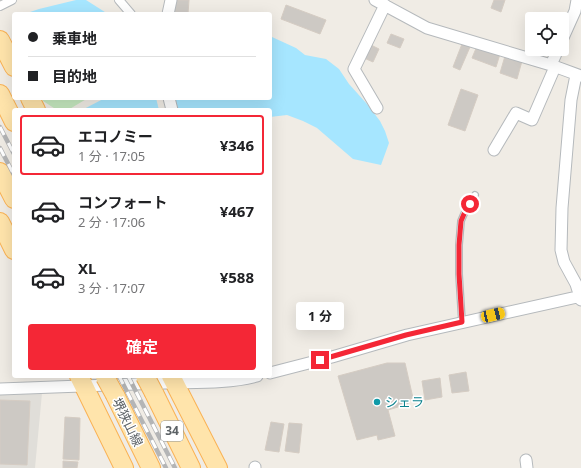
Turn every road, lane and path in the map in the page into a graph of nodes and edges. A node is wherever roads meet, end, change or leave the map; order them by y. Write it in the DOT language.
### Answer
graph roads {
  1 [pos="12,0"];
  2 [pos="119,0"];
  3 [pos="170,0"];
  4 [pos="577,0"];
  5 [pos="380,3"];
  6 [pos="0,6"];
  7 [pos="129,12"];
  8 [pos="168,12"];
  9 [pos="569,24"];
  10 [pos="0,40"];
  11 [pos="556,56"];
  12 [pos="12,64"];
  13 [pos="553,66"];
  14 [pos="579,76"];
  15 [pos="0,94"];
  16 [pos="377,108"];
  17 [pos="12,118"];
  18 [pos="494,150"];
  19 [pos="0,172"];
  20 [pos="12,195"];
  21 [pos="476,195"];
  22 [pos="0,222"];
  23 [pos="12,246"];
  24 [pos="580,297"];
  25 [pos="462,322"];
  26 [pos="272,372"];
  27 [pos="106,378"];
  28 [pos="146,378"];
  29 [pos="250,378"];
  30 [pos="172,379"];
  31 [pos="82,381"];
  32 [pos="0,389"];
  33 [pos="124,468"];
  34 [pos="151,468"];
  35 [pos="191,468"];
  36 [pos="218,468"];
  1 -- 6 [label="street"];
  2 -- 7 [label="street"];
  3 -- 8 [label="street"];
  4 -- 9 [label="street"];
  5 -- 13 [label="street"];
  5 -- 16 [label="street"];
  10 -- 12 [label="main road"];
  11 -- 13 [label="street"];
  13 -- 14 [label="street"];
  13 -- 18 [label="street"];
  14 -- 24 [label="street"];
  15 -- 17 [label="main road"];
  19 -- 20 [label="main road"];
  21 -- 25 [label="lane"];
  22 -- 23 [label="main road"];
  24 -- 25 [label="street"];
  25 -- 26 [label="street"];
  27 -- 34 [label="main road, 堺狭山線, bridge"];
  28 -- 35 [label="main road, 34, bridge"];
  29 -- 30 [label="street"];
  30 -- 31 [label="street"];
  30 -- 36 [label="main road"];
  31 -- 32 [label="street"];
  31 -- 33 [label="main road"];
}
